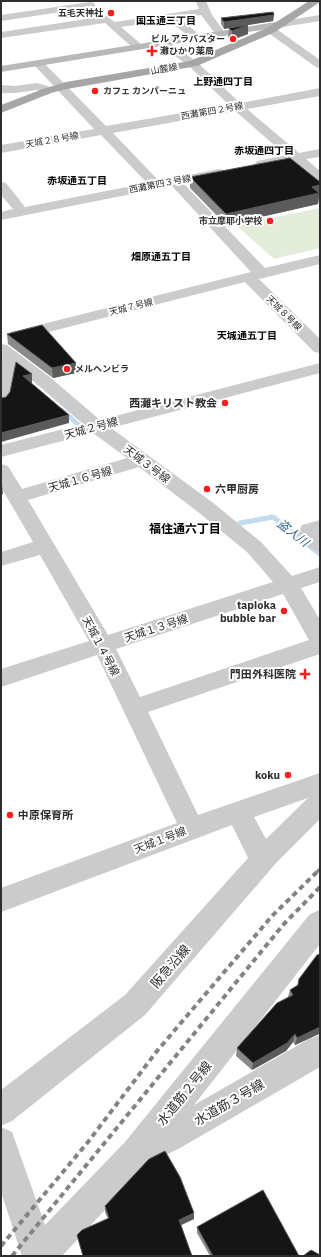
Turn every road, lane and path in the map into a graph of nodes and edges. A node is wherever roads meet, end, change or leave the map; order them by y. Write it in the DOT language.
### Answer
graph roads {
  1 [pos="314,1"];
  2 [pos="88,3"];
  3 [pos="15,6"];
  4 [pos="203,6"];
  5 [pos="24,15"];
  6 [pos="170,16"];
  7 [pos="1,18"];
  8 [pos="320,18"];
  9 [pos="144,20"];
  10 [pos="110,23"];
  11 [pos="282,24"];
  12 [pos="271,30"];
  13 [pos="221,34"];
  14 [pos="1,35"];
  15 [pos="161,37"];
  16 [pos="196,38"];
  17 [pos="138,47"];
  18 [pos="38,63"];
  19 [pos="193,64"];
  20 [pos="320,65"];
  21 [pos="1,69"];
  22 [pos="61,88"];
  23 [pos="1,89"];
  24 [pos="47,92"];
  25 [pos="320,92"];
  26 [pos="238,107"];
  27 [pos="1,109"];
  28 [pos="104,131"];
  29 [pos="1,149"];
  30 [pos="320,153"];
  31 [pos="297,158"];
  32 [pos="251,167"];
  33 [pos="235,170"];
  34 [pos="320,178"];
  35 [pos="174,181"];
  36 [pos="156,185"];
  37 [pos="1,186"];
  38 [pos="22,212"];
  39 [pos="1,216"];
  40 [pos="320,259"];
  41 [pos="255,276"];
  42 [pos="1,339"];
  43 [pos="320,348"];
  44 [pos="7,356"];
  45 [pos="320,368"];
  46 [pos="1,400"];
  47 [pos="96,426"];
  48 [pos="1,451"];
  49 [pos="142,460"];
  50 [pos="1,470"];
  51 [pos="17,497"];
  52 [pos="320,527"];
  53 [pos="320,545"];
  54 [pos="45,546"];
  55 [pos="1,558"];
  56 [pos="320,574"];
  57 [pos="288,585"];
  58 [pos="320,639"];
  59 [pos="102,645"];
  60 [pos="320,645"];
  61 [pos="1,678"];
  62 [pos="133,708"];
  63 [pos="320,783"];
  64 [pos="320,802"];
  65 [pos="238,812"];
  66 [pos="192,828"];
  67 [pos="263,860"];
  68 [pos="1,900"];
  69 [pos="320,923"];
  70 [pos="320,1050"];
  71 [pos="1,1110"];
  72 [pos="1,1143"];
  73 [pos="136,1153"];
  74 [pos="39,1256"];
  1 -- 11 [label="main road, 山麓線"];
  2 -- 5 [label="street"];
  2 -- 10 [label="street"];
  3 -- 5 [label="street"];
  4 -- 6 [label="street"];
  4 -- 13 [label="street"];
  5 -- 7 [label="street"];
  6 -- 9 [label="street"];
  6 -- 16 [label="street"];
  8 -- 11 [label="street"];
  9 -- 10 [label="street"];
  9 -- 15 [label="street"];
  10 -- 14 [label="street"];
  10 -- 17 [label="street"];
  11 -- 12 [label="main road, 山麓線"];
  11 -- 13 [label="street"];
  12 -- 19 [label="main road, 山麓線"];
  12 -- 20 [label="street"];
  13 -- 16 [label="street"];
  15 -- 16 [label="street"];
  15 -- 17 [label="street"];
  15 -- 19 [label="street"];
  17 -- 18 [label="street"];
  18 -- 21 [label="street"];
  18 -- 22 [label="street"];
  19 -- 22 [label="main road, 山麓線"];
  19 -- 26 [label="street"];
  22 -- 24 [label="main road, 山麓線"];
  22 -- 28 [label="street"];
  23 -- 24 [label="street"];
  24 -- 27 [label="main road, 山麓線"];
  25 -- 26 [label="street, 西灘第四２号線"];
  26 -- 28 [label="street, 西灘第四２号線"];
  26 -- 31 [label="street"];
  28 -- 29 [label="street, 天城２８号線"];
  28 -- 36 [label="street"];
  30 -- 31 [label="street"];
  31 -- 32 [label="street"];
  31 -- 34 [label="street"];
  33 -- 35 [label="street, 西灘第四３号線"];
  35 -- 36 [label="street, 西灘第四３号線"];
  35 -- 41 [label="street, 天城８号線"];
  36 -- 38 [label="street, 西灘第四３号線"];
  37 -- 38 [label="street"];
  38 -- 39 [label="street, 西灘第四３号線"];
  40 -- 41 [label="street, 天城７号線"];
  41 -- 42 [label="street, 天城７号線"];
  41 -- 43 [label="street, 天城８号線"];
  44 -- 46 [label="street"];
  44 -- 47 [label="street, 天城３号線"];
  45 -- 47 [label="street, 天城２号線"];
  47 -- 48 [label="street, 天城２号線"];
  47 -- 49 [label="street, 天城３号線"];
  49 -- 51 [label="street, 天城１６号線"];
  49 -- 57 [label="street, 天城３号線"];
  50 -- 51 [label="street, 天城１４号線"];
  51 -- 54 [label="street, 天城１４号線"];
  52 -- 53 [label="street"];
  54 -- 55 [label="street"];
  54 -- 59 [label="street, 天城１４号線"];
  56 -- 57 [label="street, 天城１３号線"];
  57 -- 58 [label="street, 天城３号線"];
  57 -- 59 [label="street, 天城１３号線"];
  59 -- 61 [label="street, 天城１３号線"];
  59 -- 62 [label="street, 天城１４号線"];
  60 -- 62 [label="street"];
  62 -- 66 [label="street, 天城１４号線"];
  63 -- 65 [label="street, 天城１号線"];
  64 -- 67 [label="street, 阪急沿線"];
  65 -- 66 [label="street, 天城１号線"];
  65 -- 67 [label="street"];
  66 -- 68 [label="street, 天城１号線"];
  67 -- 71 [label="street, 阪急沿線"];
  69 -- 73 [label="street, 水道筋２号線"];
  70 -- 73 [label="street, 水道筋３号線"];
  72 -- 74 [label="street"];
  73 -- 74 [label="street, 水道筋２号線"];
}
